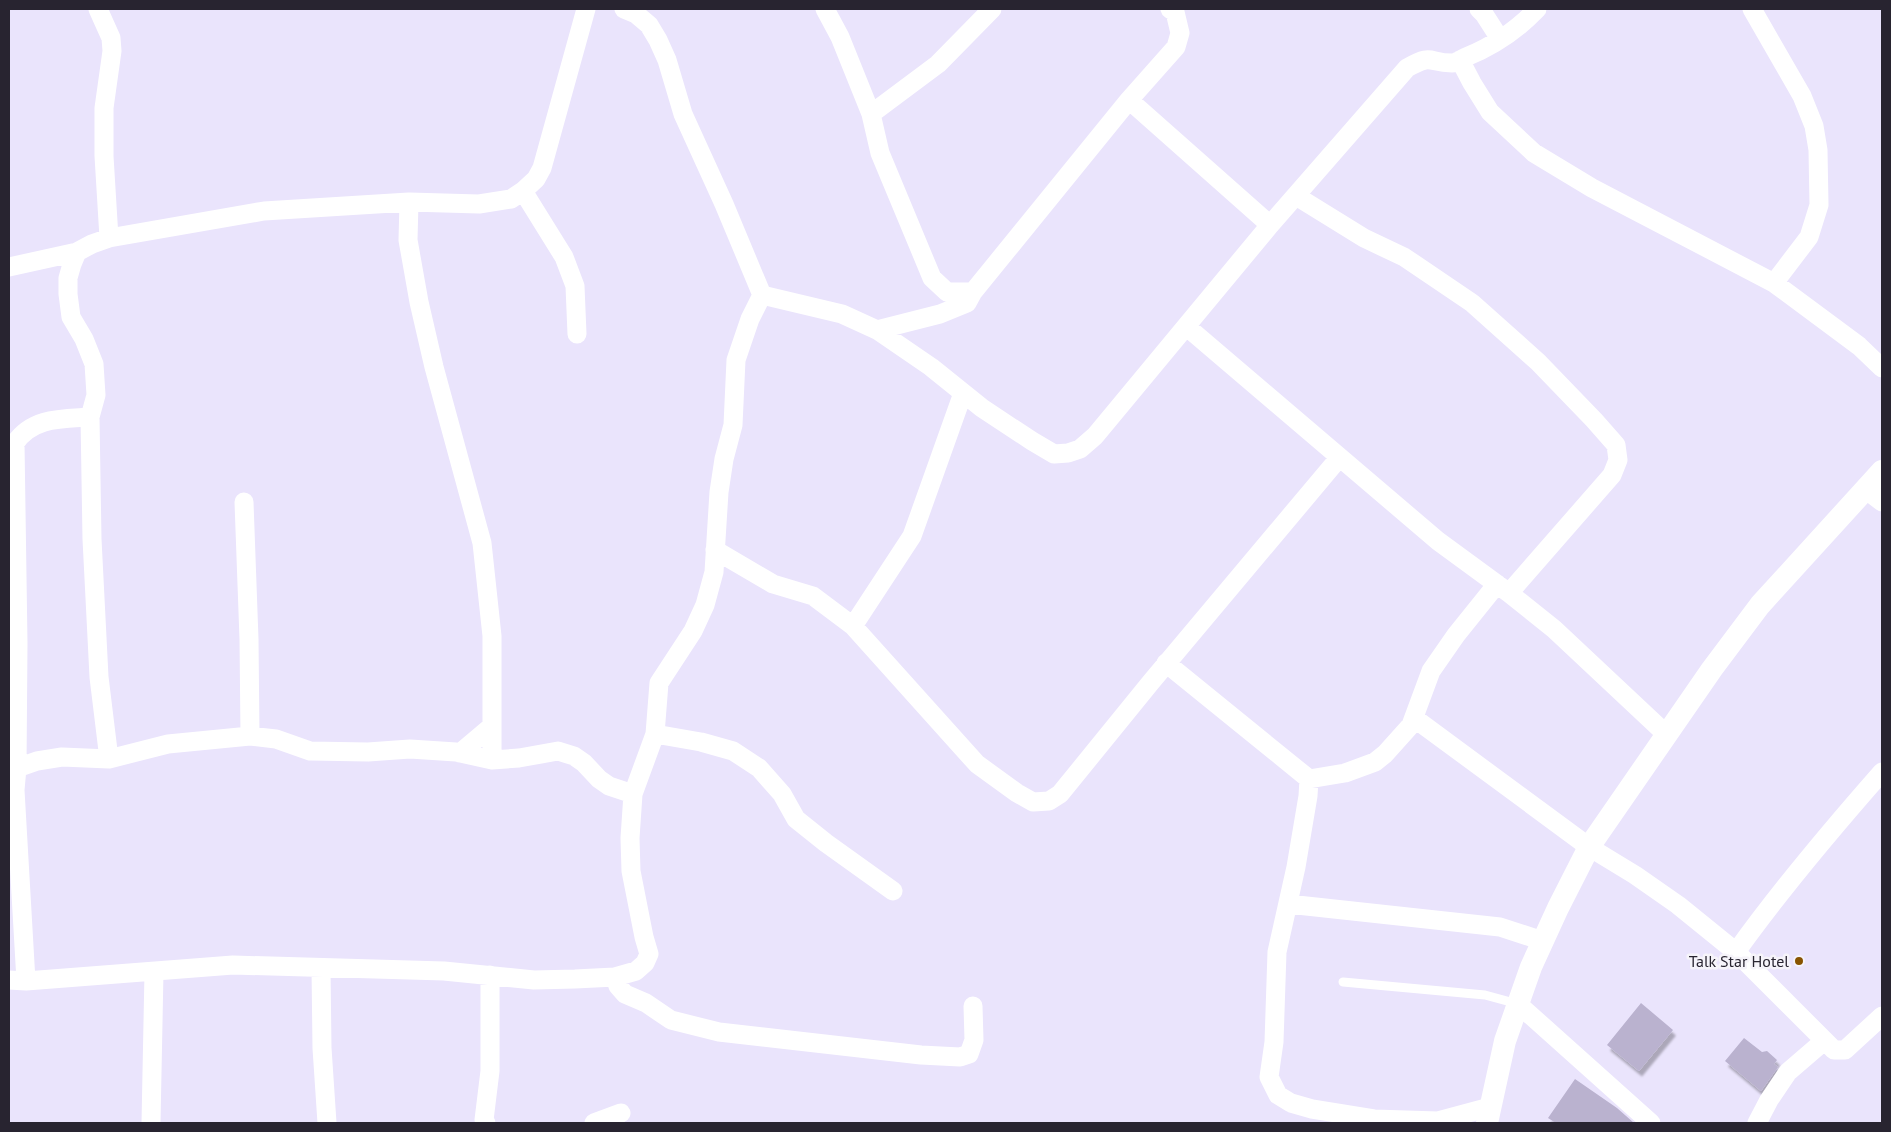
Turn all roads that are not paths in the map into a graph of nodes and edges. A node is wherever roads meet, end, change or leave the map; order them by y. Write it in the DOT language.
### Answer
graph roads {
  1 [pos="98,9"];
  2 [pos="586,9"];
  3 [pos="624,9"];
  4 [pos="825,9"];
  5 [pos="992,9"];
  6 [pos="1478,9"];
  7 [pos="1537,9"];
  8 [pos="1752,9"];
  9 [pos="1175,10"];
  10 [pos="1500,39"];
  11 [pos="1460,60"];
  12 [pos="1130,100"];
  13 [pos="871,114"];
  14 [pos="524,191"];
  15 [pos="1296,196"];
  16 [pos="410,202"];
  17 [pos="1270,225"];
  18 [pos="109,238"];
  19 [pos="77,252"];
  20 [pos="9,267"];
  21 [pos="1774,283"];
  22 [pos="973,292"];
  23 [pos="762,295"];
  24 [pos="1187,327"];
  25 [pos="878,330"];
  26 [pos="577,334"];
  27 [pos="1882,368"];
  28 [pos="963,392"];
  29 [pos="90,417"];
  30 [pos="12,444"];
  31 [pos="1339,458"];
  32 [pos="1882,471"];
  33 [pos="1874,495"];
  34 [pos="244,502"];
  35 [pos="716,550"];
  36 [pos="1503,588"];
  37 [pos="853,626"];
  38 [pos="1166,663"];
  39 [pos="1414,718"];
  40 [pos="492,726"];
  41 [pos="655,734"];
  42 [pos="1667,735"];
  43 [pos="250,736"];
  44 [pos="460,753"];
  45 [pos="109,759"];
  46 [pos="492,760"];
  47 [pos="17,768"];
  48 [pos="1882,772"];
  49 [pos="1309,779"];
  50 [pos="12,789"];
  51 [pos="633,794"];
  52 [pos="1589,847"];
  53 [pos="893,891"];
  54 [pos="1288,904"];
  55 [pos="1543,940"];
  56 [pos="1736,952"];
  57 [pos="322,968"];
  58 [pos="154,972"];
  59 [pos="490,975"];
  60 [pos="615,977"];
  61 [pos="17,980"];
  62 [pos="1344,982"];
  63 [pos="1518,1004"];
  64 [pos="973,1006"];
  65 [pos="1882,1016"];
  66 [pos="1824,1042"];
  67 [pos="620,1113"];
  68 [pos="1489,1115"];
  69 [pos="151,1123"];
  70 [pos="327,1123"];
  71 [pos="486,1123"];
  72 [pos="594,1123"];
  73 [pos="1651,1123"];
  74 [pos="1757,1123"];
  1 -- 18 [label="street"];
  2 -- 14 [label="street"];
  3 -- 23 [label="street"];
  4 -- 13 [label="street"];
  5 -- 13 [label="street"];
  6 -- 10 [label="street"];
  7 -- 10 [label="street"];
  8 -- 21 [label="street"];
  9 -- 12 [label="street"];
  10 -- 11 [label="street"];
  11 -- 15 [label="street"];
  11 -- 21 [label="street"];
  12 -- 17 [label="street"];
  12 -- 22 [label="street"];
  13 -- 22 [label="street"];
  14 -- 16 [label="street"];
  14 -- 26 [label="street"];
  15 -- 17 [label="street"];
  15 -- 36 [label="street"];
  16 -- 18 [label="street"];
  16 -- 40 [label="street"];
  17 -- 24 [label="street"];
  18 -- 19 [label="street"];
  19 -- 20 [label="street"];
  19 -- 29 [label="street"];
  21 -- 27 [label="street"];
  22 -- 25 [label="street"];
  23 -- 25 [label="street"];
  23 -- 35 [label="street"];
  24 -- 28 [label="street"];
  24 -- 31 [label="street"];
  25 -- 28 [label="street"];
  28 -- 37 [label="street"];
  29 -- 30 [label="street"];
  29 -- 45 [label="street"];
  30 -- 47 [label="street"];
  31 -- 36 [label="street"];
  31 -- 38 [label="street"];
  32 -- 33 [label="street"];
  33 -- 42 [label="street"];
  34 -- 43 [label="street"];
  35 -- 37 [label="street"];
  35 -- 41 [label="street"];
  36 -- 39 [label="street"];
  36 -- 42 [label="street"];
  37 -- 38 [label="street"];
  38 -- 49 [label="street"];
  39 -- 49 [label="street"];
  39 -- 52 [label="street"];
  40 -- 44 [label="street"];
  40 -- 46 [label="street"];
  41 -- 51 [label="street"];
  41 -- 53 [label="street"];
  42 -- 52 [label="street"];
  43 -- 44 [label="street"];
  43 -- 45 [label="street"];
  44 -- 46 [label="street"];
  45 -- 47 [label="street"];
  46 -- 51 [label="street"];
  47 -- 50 [label="street"];
  48 -- 56 [label="street"];
  49 -- 54 [label="street"];
  50 -- 61 [label="street"];
  51 -- 60 [label="street"];
  52 -- 55 [label="street"];
  52 -- 56 [label="street"];
  54 -- 55 [label="street"];
  54 -- 68 [label="street"];
  55 -- 63 [label="street"];
  56 -- 66 [label="street"];
  57 -- 58 [label="street"];
  57 -- 59 [label="street"];
  57 -- 70 [label="street"];
  58 -- 61 [label="street"];
  58 -- 69 [label="street"];
  59 -- 60 [label="street"];
  59 -- 71 [label="street"];
  60 -- 64 [label="street"];
  62 -- 63 [label="lane"];
  63 -- 68 [label="street"];
  63 -- 73 [label="street"];
  65 -- 66 [label="street"];
  66 -- 74 [label="street"];
  67 -- 72 [label="street"];
}
